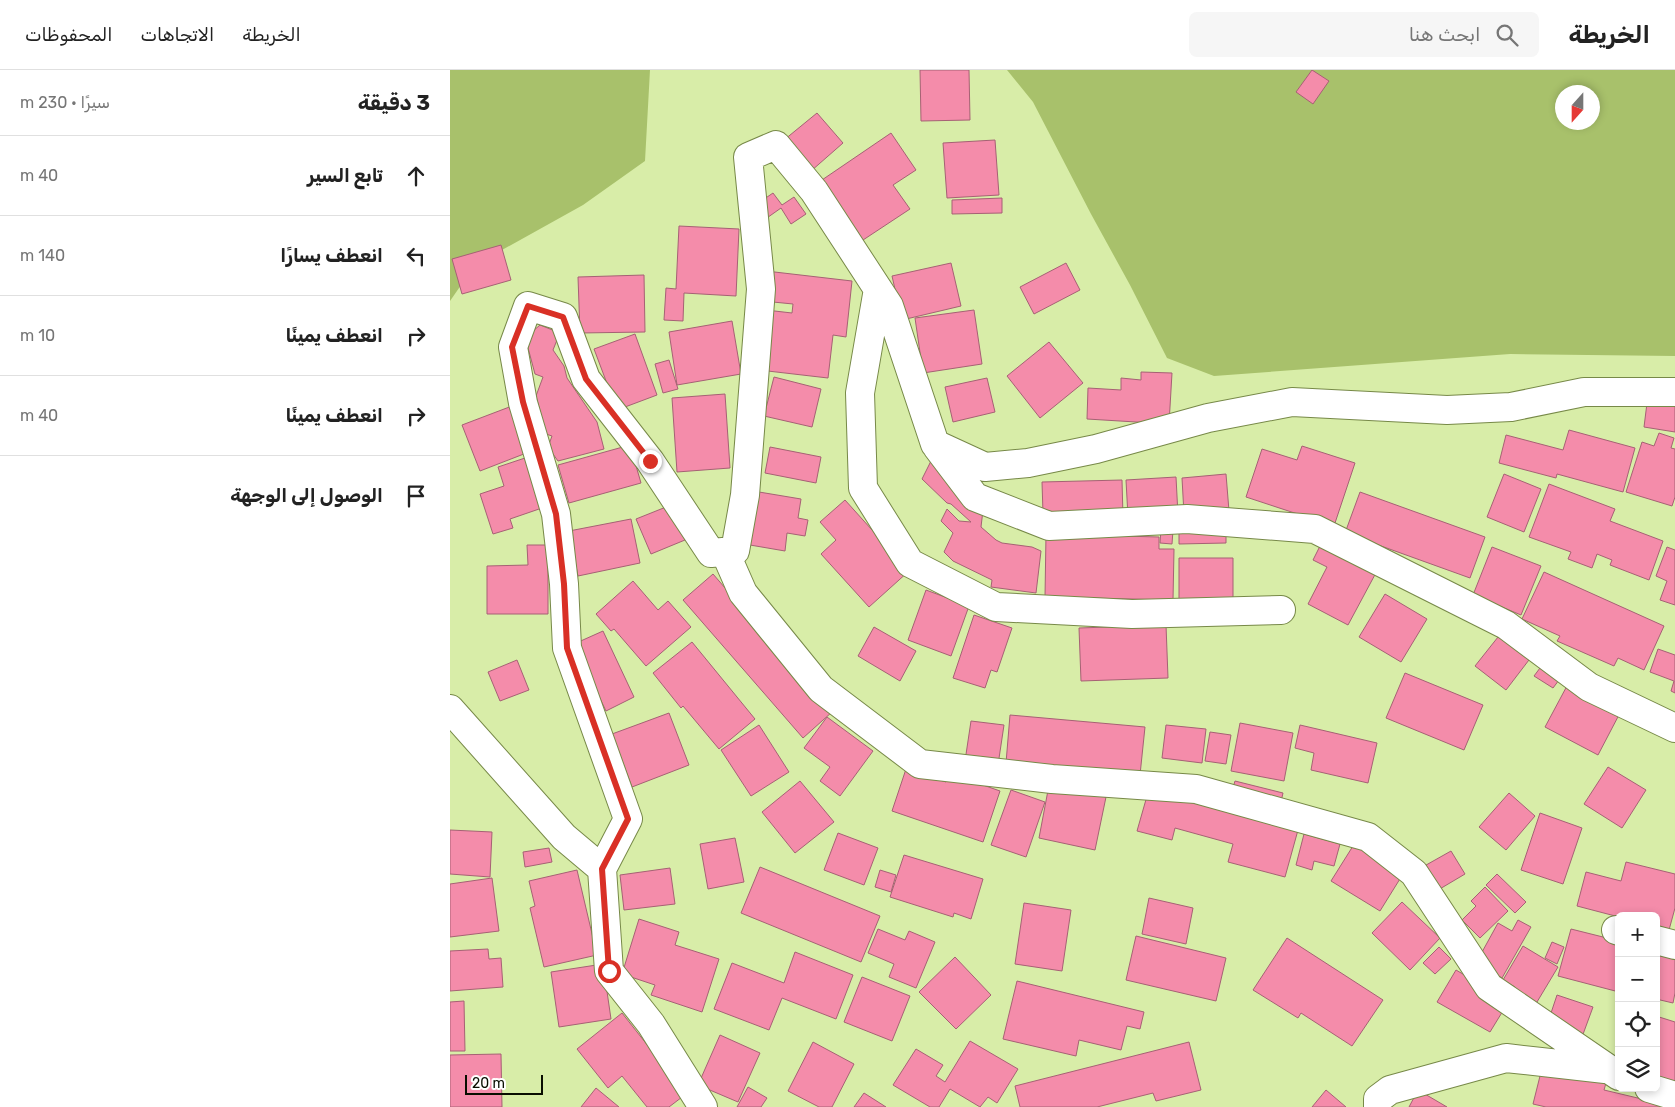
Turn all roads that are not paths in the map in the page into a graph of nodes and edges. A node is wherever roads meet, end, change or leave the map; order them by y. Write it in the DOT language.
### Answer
graph roads {
  1 [pos="878,289"];
  2 [pos="1675,392"];
  3 [pos="935,444"];
  4 [pos="725,552"];
  5 [pos="1281,610"];
  6 [pos="450,709"];
  7 [pos="1675,728"];
  8 [pos="602,869"];
  9 [pos="1660,941"];
  10 [pos="1675,945"];
  11 [pos="1614,1073"];
  12 [pos="1660,1091"];
  13 [pos="1675,1096"];
  14 [pos="702,1107"];
  15 [pos="1378,1107"];
  1 -- 3 [label="street"];
  1 -- 4 [label="street"];
  1 -- 5 [label="street"];
  2 -- 3 [label="street"];
  3 -- 7 [label="street"];
  4 -- 8 [label="street"];
  4 -- 11 [label="street"];
  6 -- 8 [label="street"];
  8 -- 14 [label="street"];
  9 -- 10 [label="street"];
  11 -- 15 [label="street"];
  12 -- 13 [label="street"];
}
